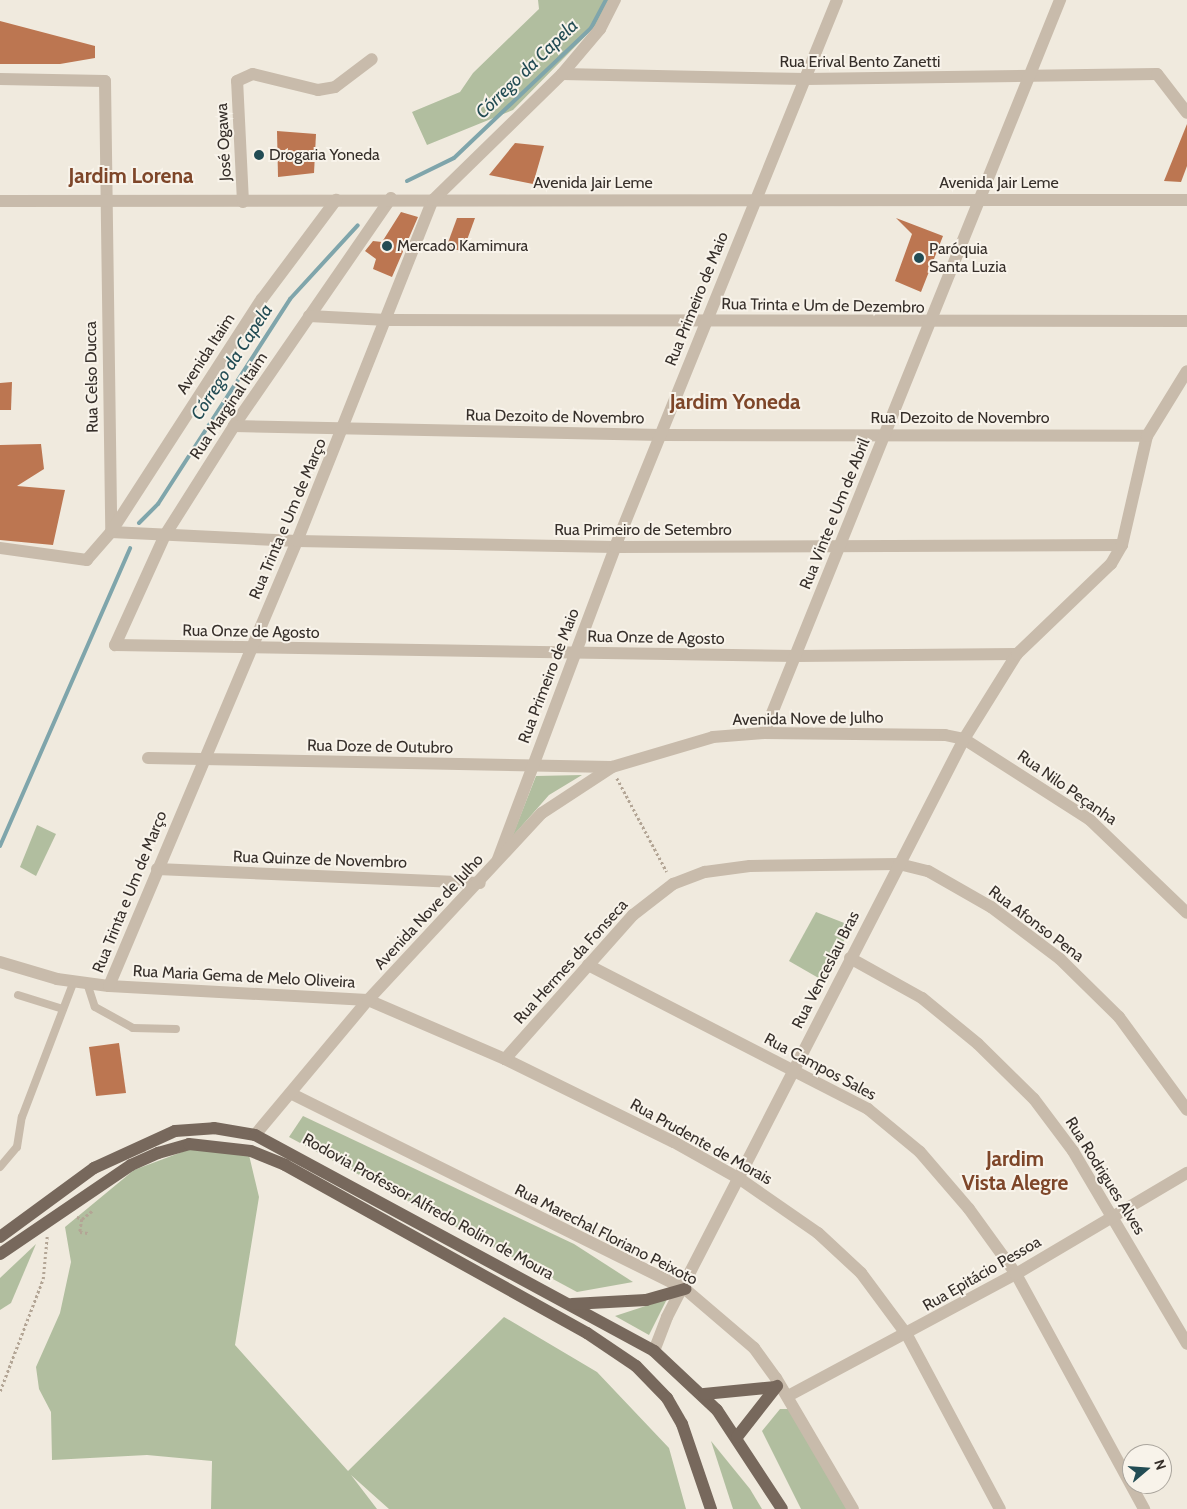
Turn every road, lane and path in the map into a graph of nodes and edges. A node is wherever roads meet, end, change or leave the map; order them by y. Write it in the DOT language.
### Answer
graph roads {
  1 [pos="615,0"];
  2 [pos="837,0"];
  3 [pos="1060,0"];
  4 [pos="372,59"];
  5 [pos="562,74"];
  6 [pos="1029,76"];
  7 [pos="0,79"];
  8 [pos="806,79"];
  9 [pos="1187,112"];
  10 [pos="391,198"];
  11 [pos="978,198"];
  12 [pos="754,199"];
  13 [pos="104,200"];
  14 [pos="336,200"];
  15 [pos="433,200"];
  16 [pos="1187,200"];
  17 [pos="0,201"];
  18 [pos="243,202"];
  19 [pos="309,316"];
  20 [pos="387,320"];
  21 [pos="706,320"];
  22 [pos="1187,321"];
  23 [pos="929,323"];
  24 [pos="1187,371"];
  25 [pos="234,426"];
  26 [pos="342,431"];
  27 [pos="885,434"];
  28 [pos="661,435"];
  29 [pos="1147,436"];
  30 [pos="111,532"];
  31 [pos="165,535"];
  32 [pos="297,541"];
  33 [pos="1122,545"];
  34 [pos="840,546"];
  35 [pos="615,547"];
  36 [pos="0,548"];
  37 [pos="115,645"];
  38 [pos="251,649"];
  39 [pos="576,653"];
  40 [pos="1017,654"];
  41 [pos="796,656"];
  42 [pos="764,733"];
  43 [pos="964,739"];
  44 [pos="148,758"];
  45 [pos="202,759"];
  46 [pos="530,767"];
  47 [pos="612,768"];
  48 [pos="497,864"];
  49 [pos="899,864"];
  50 [pos="157,870"];
  51 [pos="480,883"];
  52 [pos="672,884"];
  53 [pos="1187,913"];
  54 [pos="850,958"];
  55 [pos="0,962"];
  56 [pos="588,965"];
  57 [pos="74,981"];
  58 [pos="87,983"];
  59 [pos="109,986"];
  60 [pos="18,995"];
  61 [pos="368,1000"];
  62 [pos="63,1009"];
  63 [pos="176,1029"];
  64 [pos="505,1059"];
  65 [pos="794,1070"];
  66 [pos="292,1094"];
  67 [pos="1187,1110"];
  68 [pos="256,1135"];
  69 [pos="0,1167"];
  70 [pos="1187,1173"];
  71 [pos="740,1179"];
  72 [pos="1112,1216"];
  73 [pos="82,1219"];
  74 [pos="46,1222"];
  75 [pos="88,1233"];
  76 [pos="0,1238"];
  77 [pos="0,1254"];
  78 [pos="1016,1274"];
  79 [pos="685,1289"];
  80 [pos="572,1304"];
  81 [pos="908,1335"];
  82 [pos="1187,1344"];
  83 [pos="654,1351"];
  84 [pos="778,1386"];
  85 [pos="0,1391"];
  86 [pos="704,1394"];
  87 [pos="788,1396"];
  88 [pos="736,1437"];
  89 [pos="710,1509"];
  90 [pos="782,1509"];
  91 [pos="853,1509"];
  92 [pos="1000,1509"];
  93 [pos="1144,1509"];
  1 -- 5 [label="street"];
  2 -- 8 [label="street, Rua Primeiro de Maio"];
  3 -- 6 [label="street, Rua Vinte e Um de Abril"];
  4 -- 18 [label="street, José Ogawa"];
  5 -- 8 [label="street, Rua Erival Bento Zanetti"];
  5 -- 15 [label="street"];
  6 -- 8 [label="street, Rua Erival Bento Zanetti"];
  6 -- 9 [label="street, Rua Erival Bento Zanetti"];
  6 -- 11 [label="street, Rua Vinte e Um de Abril"];
  7 -- 13 [label="street, Rua Celso Ducca"];
  8 -- 12 [label="street, Rua Primeiro de Maio"];
  10 -- 14 [label="street, Avenida Jair Leme"];
  10 -- 15 [label="street, Avenida Jair Leme"];
  10 -- 19 [label="street, Rua Marginal Itaim"];
  11 -- 12 [label="street, Avenida Jair Leme"];
  11 -- 16 [label="street, Avenida Jair Leme"];
  11 -- 23 [label="street, Rua Vinte e Um de Abril"];
  12 -- 15 [label="street, Avenida Jair Leme"];
  12 -- 21 [label="street, Rua Primeiro de Maio"];
  13 -- 17 [label="street, Avenida Jair Leme"];
  13 -- 18 [label="street, Avenida Jair Leme"];
  13 -- 30 [label="street, Rua Celso Ducca"];
  14 -- 18 [label="street, Avenida Jair Leme"];
  14 -- 30 [label="street, Avenida Itaim"];
  15 -- 20 [label="street, Rua Trinta e Um de Março"];
  19 -- 20 [label="street, Rua Trinta e Um de Dezembro"];
  19 -- 25 [label="street, Rua Marginal Itaim"];
  20 -- 21 [label="street, Rua Trinta e Um de Dezembro"];
  20 -- 26 [label="street, Rua Trinta e Um de Março"];
  21 -- 23 [label="street, Rua Trinta e Um de Dezembro"];
  21 -- 28 [label="street, Rua Primeiro de Maio"];
  22 -- 23 [label="street, Rua Trinta e Um de Dezembro"];
  23 -- 27 [label="street, Rua Vinte e Um de Abril"];
  24 -- 29 [label="street"];
  25 -- 26 [label="street, Rua Dezoito de Novembro"];
  25 -- 31 [label="street, Rua Marginal Itaim"];
  26 -- 28 [label="street, Rua Dezoito de Novembro"];
  26 -- 32 [label="street, Rua Trinta e Um de Março"];
  27 -- 28 [label="street, Rua Dezoito de Novembro"];
  27 -- 29 [label="street, Rua Dezoito de Novembro"];
  27 -- 34 [label="street, Rua Vinte e Um de Abril"];
  28 -- 35 [label="street, Rua Primeiro de Maio"];
  29 -- 33 [label="street"];
  30 -- 31 [label="street, Rua Primeiro de Setembro"];
  30 -- 36 [label="street"];
  31 -- 32 [label="street, Rua Primeiro de Setembro"];
  31 -- 37 [label="street, Rua Marginal Itaim"];
  32 -- 35 [label="street, Rua Primeiro de Setembro"];
  32 -- 38 [label="street, Rua Trinta e Um de Março"];
  33 -- 34 [label="street, Rua Primeiro de Setembro"];
  33 -- 40 [label="street"];
  34 -- 35 [label="street, Rua Primeiro de Setembro"];
  34 -- 41 [label="street, Rua Vinte e Um de Abril"];
  35 -- 39 [label="street, Rua Primeiro de Maio"];
  37 -- 38 [label="street, Rua Onze de Agosto"];
  38 -- 39 [label="street, Rua Onze de Agosto"];
  38 -- 45 [label="street, Rua Trinta e Um de Março"];
  39 -- 41 [label="street, Rua Onze de Agosto"];
  39 -- 46 [label="street, Rua Primeiro de Maio"];
  40 -- 41 [label="street, Rua Onze de Agosto"];
  40 -- 43 [label="street"];
  41 -- 42 [label="street, Rua Vinte e Um de Abril"];
  42 -- 43 [label="street, Avenida Nove de Julho"];
  42 -- 47 [label="street, Avenida Nove de Julho"];
  43 -- 49 [label="street, Rua Venceslau Bras"];
  43 -- 53 [label="street, Rua Nilo Peçanha"];
  44 -- 45 [label="street, Rua Doze de Outubro"];
  45 -- 46 [label="street, Rua Doze de Outubro"];
  45 -- 50 [label="street, Rua Trinta e Um de Março"];
  46 -- 47 [label="street, Rua Doze de Outubro"];
  46 -- 48 [label="street, Rua Primeiro de Maio"];
  47 -- 48 [label="street, Avenida Nove de Julho"];
  47 -- 52 [label="path"];
  48 -- 51 [label="street, Avenida Nove de Julho"];
  49 -- 52 [label="street, Rua Hermes da Fonseca"];
  49 -- 54 [label="street, Rua Venceslau Bras"];
  49 -- 67 [label="street, Rua Afonso Pena"];
  50 -- 51 [label="street, Rua Quinze de Novembro"];
  50 -- 59 [label="street, Rua Trinta e Um de Março"];
  51 -- 61 [label="street, Avenida Nove de Julho"];
  52 -- 56 [label="street, Rua Hermes da Fonseca"];
  54 -- 65 [label="street, Rua Venceslau Bras"];
  54 -- 72 [label="street, Rua Rodrigues Alves"];
  55 -- 57 [label="street, Rua Maria Gema de Melo Oliveira"];
  56 -- 64 [label="street, Rua Hermes da Fonseca"];
  56 -- 65 [label="street, Rua Campos Sales"];
  57 -- 58 [label="street, Rua Maria Gema de Melo Oliveira"];
  57 -- 62 [label="lane"];
  58 -- 59 [label="street, Rua Maria Gema de Melo Oliveira"];
  58 -- 63 [label="lane"];
  59 -- 61 [label="street, Rua Maria Gema de Melo Oliveira"];
  60 -- 62 [label="lane"];
  61 -- 64 [label="street, Rua Prudente de Morais"];
  61 -- 66 [label="street, Avenida Nove de Julho"];
  62 -- 69 [label="lane"];
  64 -- 71 [label="street, Rua Prudente de Morais"];
  65 -- 71 [label="street, Rua Venceslau Bras"];
  65 -- 78 [label="street, Rua Campos Sales"];
  66 -- 68 [label="street, Avenida Nove de Julho"];
  66 -- 79 [label="street, Rua Marechal Floriano Peixoto"];
  68 -- 76 [label="main road, Rodovia Professor Alfredo Rolim de Moura"];
  68 -- 80 [label="main road, Rodovia Professor Alfredo Rolim de Moura"];
  70 -- 72 [label="street, Rua Epitácio Pessoa"];
  71 -- 79 [label="street, Rua Venceslau Bras"];
  71 -- 81 [label="street, Rua Prudente de Morais"];
  72 -- 78 [label="street, Rua Epitácio Pessoa"];
  72 -- 82 [label="street, Rua Rodrigues Alves"];
  73 -- 75 [label="path"];
  74 -- 77 [label="main road, Rodovia Professor Alfredo Rolim de Moura"];
  74 -- 85 [label="path"];
  74 -- 89 [label="main road, Rodovia Professor Alfredo Rolim de Moura"];
  78 -- 81 [label="street, Rua Epitácio Pessoa"];
  78 -- 93 [label="street, Rua Campos Sales"];
  79 -- 80 [label="main road"];
  79 -- 83 [label="street, Rua Venceslau Bras"];
  79 -- 84 [label="street, Rua Marechal Floriano Peixoto"];
  80 -- 83 [label="main road, Rodovia Professor Alfredo Rolim de Moura"];
  81 -- 87 [label="street, Rua Epitácio Pessoa"];
  81 -- 92 [label="street, Rua Prudente de Morais"];
  83 -- 86 [label="main road, Rodovia Professor Alfredo Rolim de Moura"];
  84 -- 86 [label="main road"];
  84 -- 87 [label="street, Rua Marechal Floriano Peixoto"];
  84 -- 88 [label="main road"];
  86 -- 88 [label="main road, Rodovia Professor Alfredo Rolim de Moura"];
  87 -- 91 [label="street, Rua Marechal Floriano Peixoto"];
  88 -- 90 [label="main road, Rodovia Professor Alfredo Rolim de Moura"];
}
